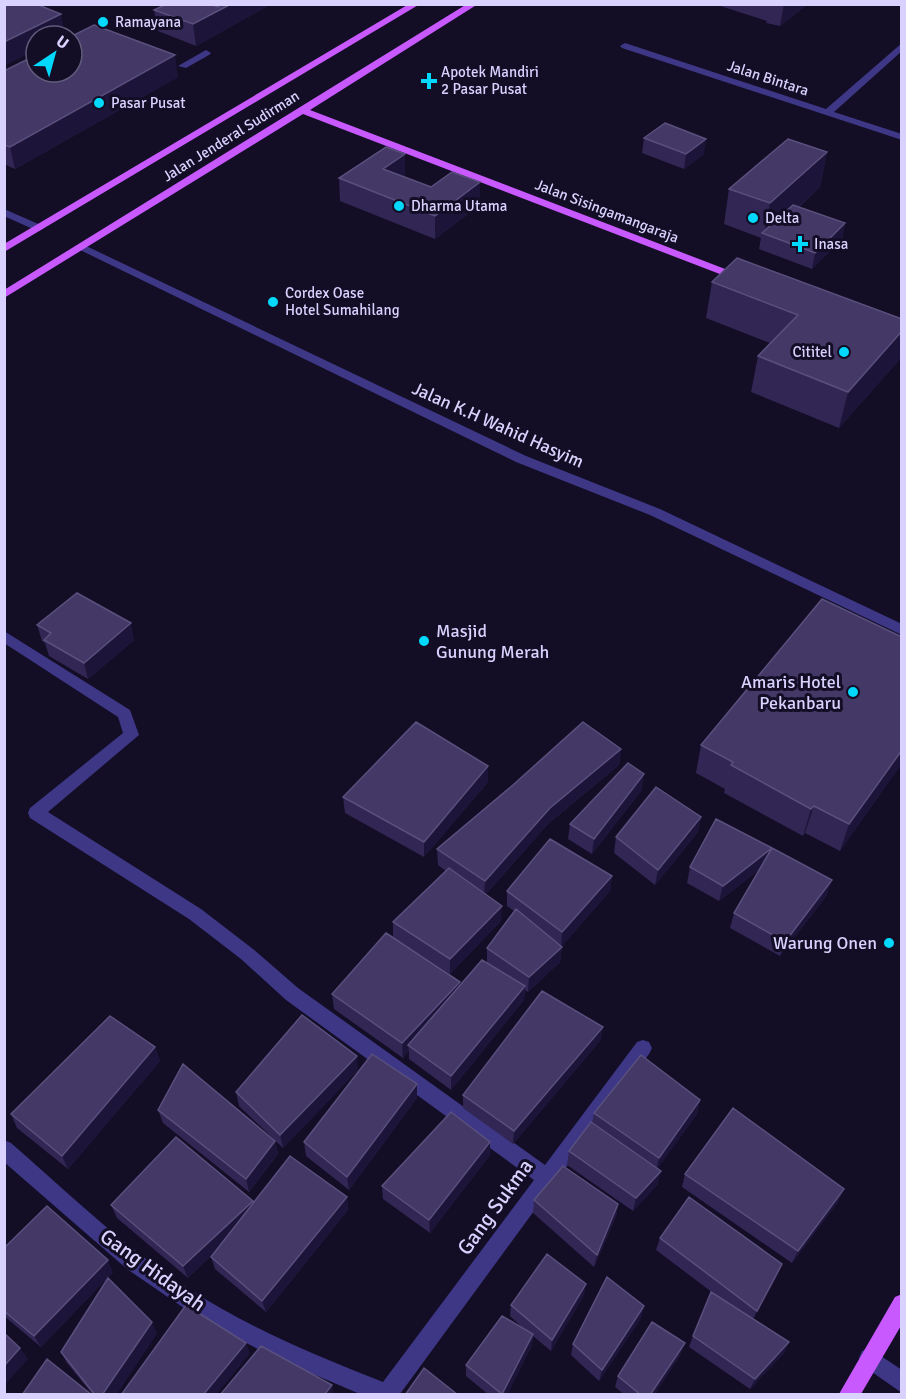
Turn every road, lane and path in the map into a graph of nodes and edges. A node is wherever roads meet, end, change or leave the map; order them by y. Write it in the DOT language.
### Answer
graph roads {
  1 [pos="416,4"];
  2 [pos="474,4"];
  3 [pos="625,46"];
  4 [pos="902,46"];
  5 [pos="206,53"];
  6 [pos="183,66"];
  7 [pos="302,110"];
  8 [pos="827,113"];
  9 [pos="902,137"];
  10 [pos="4,212"];
  11 [pos="39,228"];
  12 [pos="82,247"];
  13 [pos="4,249"];
  14 [pos="757,285"];
  15 [pos="4,295"];
  16 [pos="902,630"];
  17 [pos="4,636"];
  18 [pos="642,1048"];
  19 [pos="4,1149"];
  20 [pos="547,1178"];
  21 [pos="902,1304"];
  22 [pos="869,1358"];
  23 [pos="902,1383"];
  24 [pos="386,1395"];
  25 [pos="849,1395"];
  1 -- 11 [label="main road, Jalan Jenderal Sudirman"];
  2 -- 7 [label="main road, Jalan Jenderal Sudirman"];
  3 -- 8 [label="street, Jalan Bintara"];
  4 -- 8 [label="street"];
  5 -- 6 [label="street"];
  7 -- 12 [label="main road, Jalan Jenderal Sudirman"];
  7 -- 14 [label="main road, Jalan Sisingamangaraja"];
  8 -- 9 [label="street, Jalan Bintara"];
  10 -- 11 [label="street"];
  11 -- 13 [label="main road, Jalan Jenderal Sudirman"];
  12 -- 15 [label="main road, Jalan Jenderal Sudirman"];
  12 -- 16 [label="street, Jalan K.H Wahid Hasyim"];
  17 -- 20 [label="street"];
  18 -- 20 [label="street, Gang Sukma"];
  19 -- 24 [label="street, Gang Hidayah"];
  20 -- 24 [label="street, Gang Sukma"];
  21 -- 22 [label="main road"];
  22 -- 23 [label="street"];
  22 -- 25 [label="main road"];
}
